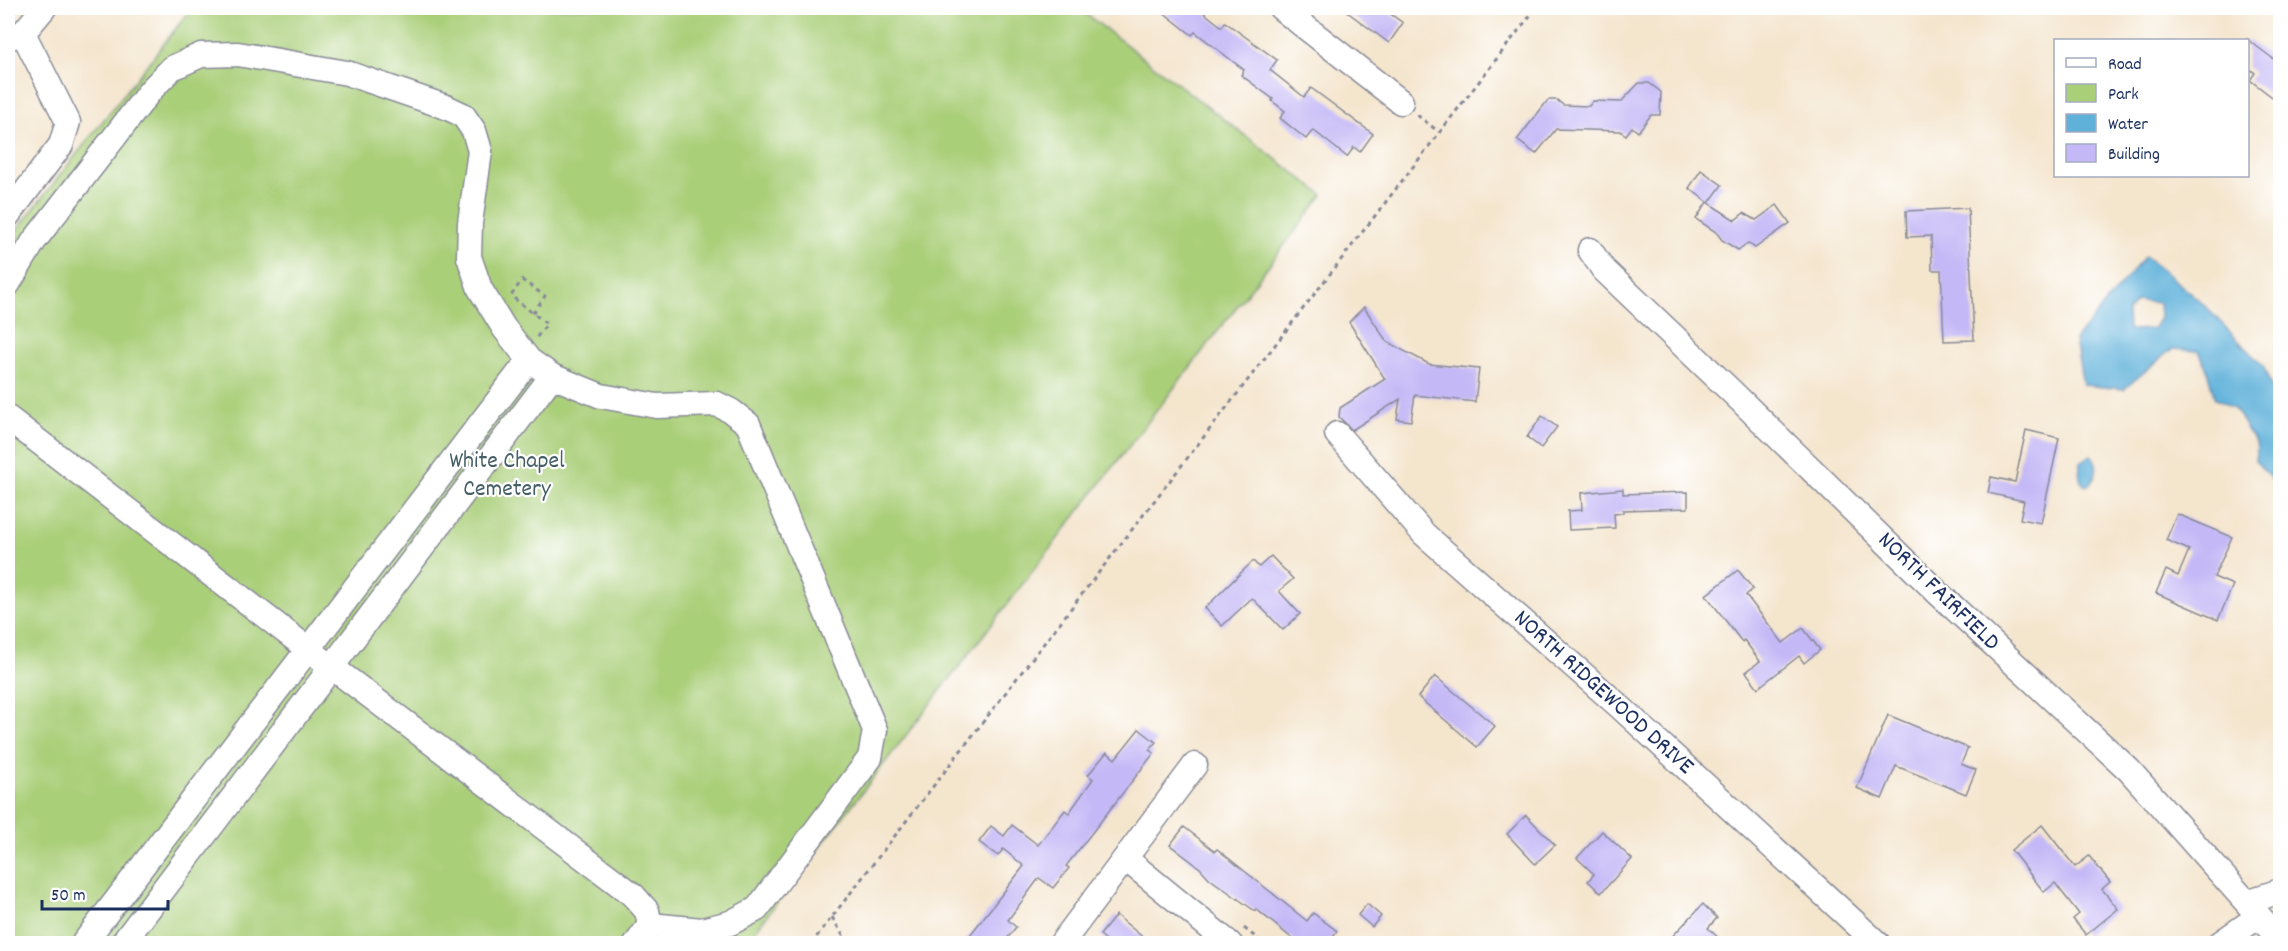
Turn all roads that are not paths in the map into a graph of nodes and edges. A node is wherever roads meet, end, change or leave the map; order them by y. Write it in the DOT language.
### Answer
graph roads {
  1 [pos="44,8"];
  2 [pos="1290,10"];
  3 [pos="15,35"];
  4 [pos="1401,102"];
  5 [pos="8,215"];
  6 [pos="1590,249"];
  7 [pos="8,284"];
  8 [pos="527,357"];
  9 [pos="552,376"];
  10 [pos="8,418"];
  11 [pos="1337,435"];
  12 [pos="308,650"];
  13 [pos="332,667"];
  14 [pos="1195,765"];
  15 [pos="1126,859"];
  16 [pos="2280,891"];
  17 [pos="2253,909"];
  18 [pos="643,934"];
  19 [pos="2280,940"];
  20 [pos="83,944"];
  21 [pos="122,944"];
  22 [pos="1061,944"];
  23 [pos="1230,944"];
  24 [pos="1878,944"];
  25 [pos="2219,944"];
  1 -- 3 [label="street"];
  2 -- 4 [label="street"];
  3 -- 5 [label="street"];
  6 -- 17 [label="street, NORTH FAIRFIELD"];
  7 -- 8 [label="street"];
  8 -- 9 [label="street"];
  8 -- 12 [label="street"];
  9 -- 13 [label="street"];
  9 -- 18 [label="street"];
  10 -- 12 [label="street"];
  11 -- 24 [label="street, NORTH RIDGEWOOD DRIVE"];
  12 -- 13 [label="street"];
  12 -- 20 [label="street"];
  13 -- 18 [label="street"];
  13 -- 21 [label="street"];
  14 -- 15 [label="street"];
  15 -- 22 [label="street"];
  15 -- 23 [label="street"];
  16 -- 17 [label="street"];
  17 -- 19 [label="street, NORTH FAIRFIELD"];
  17 -- 25 [label="street"];
}
